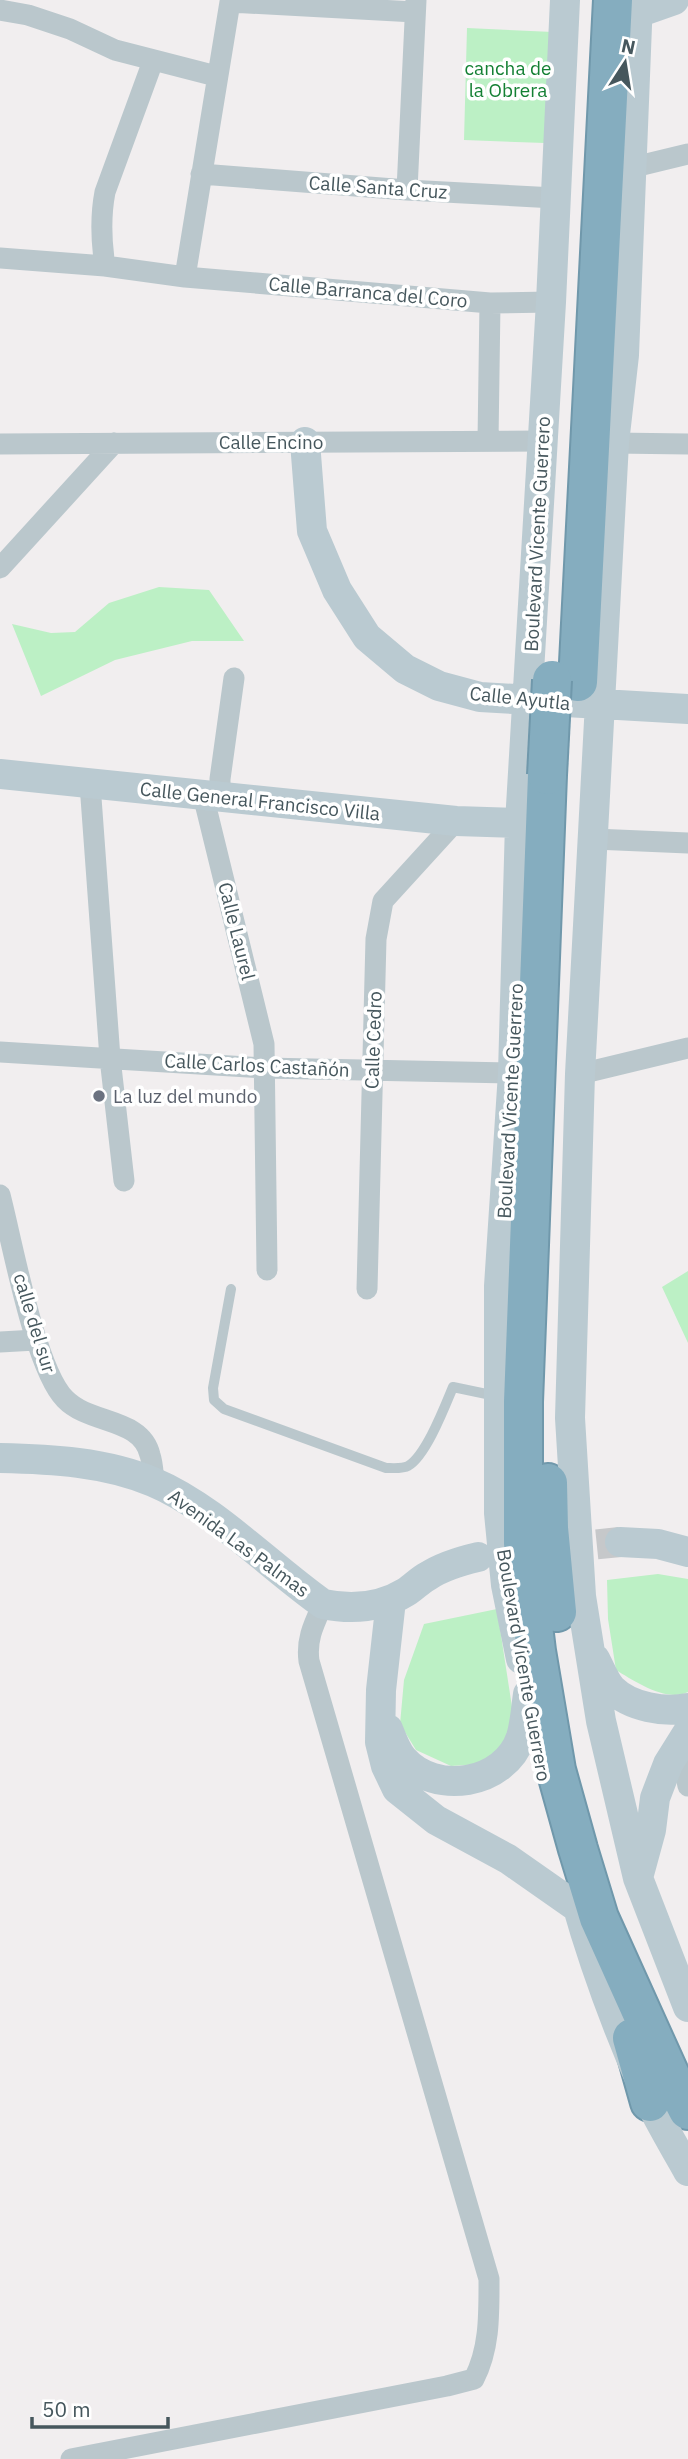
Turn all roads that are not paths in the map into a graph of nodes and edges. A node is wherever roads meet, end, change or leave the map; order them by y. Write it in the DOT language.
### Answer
graph roads {
  1 [pos="565,0"];
  2 [pos="586,0"];
  3 [pos="674,0"];
  4 [pos="229,1"];
  5 [pos="281,3"];
  6 [pos="629,4"];
  7 [pos="416,6"];
  8 [pos="0,10"];
  9 [pos="153,61"];
  10 [pos="216,76"];
  11 [pos="688,154"];
  12 [pos="630,168"];
  13 [pos="201,174"];
  14 [pos="407,190"];
  15 [pos="555,198"];
  16 [pos="0,258"];
  17 [pos="105,266"];
  18 [pos="185,277"];
  19 [pos="551,302"];
  20 [pos="490,303"];
  21 [pos="488,441"];
  22 [pos="542,441"];
  23 [pos="304,442"];
  24 [pos="114,443"];
  25 [pos="614,443"];
  26 [pos="0,444"];
  27 [pos="688,444"];
  28 [pos="0,568"];
  29 [pos="234,678"];
  30 [pos="565,691"];
  31 [pos="688,709"];
  32 [pos="560,773"];
  33 [pos="0,774"];
  34 [pos="90,783"];
  35 [pos="211,796"];
  36 [pos="456,821"];
  37 [pos="520,823"];
  38 [pos="594,839"];
  39 [pos="688,843"];
  40 [pos="688,1048"];
  41 [pos="0,1052"];
  42 [pos="110,1058"];
  43 [pos="264,1068"];
  44 [pos="372,1070"];
  45 [pos="513,1073"];
  46 [pos="580,1074"];
  47 [pos="124,1181"];
  48 [pos="0,1195"];
  49 [pos="267,1270"];
  50 [pos="231,1289"];
  51 [pos="367,1289"];
  52 [pos="36,1340"];
  53 [pos="0,1342"];
  54 [pos="499,1397"];
  55 [pos="0,1458"];
  56 [pos="154,1482"];
  57 [pos="620,1542"];
  58 [pos="688,1552"];
  59 [pos="478,1557"];
  60 [pos="391,1600"];
  61 [pos="323,1604"];
  62 [pos="590,1651"];
  63 [pos="528,1694"];
  64 [pos="688,1708"];
  65 [pos="380,1712"];
  66 [pos="684,1738"];
  67 [pos="688,1786"];
  68 [pos="638,1878"];
  69 [pos="588,1912"];
  70 [pos="688,2007"];
  71 [pos="688,2061"];
  72 [pos="650,2102"];
  73 [pos="688,2110"];
  74 [pos="688,2171"];
  75 [pos="71,2459"];
  1 -- 15 [label="main road, Boulevard Vicente Guerrero"];
  2 -- 30 [label="highway, Boulevard Vicente Guerrero"];
  3 -- 6 [label="main road"];
  4 -- 5 [label="street"];
  4 -- 10 [label="street"];
  5 -- 7 [label="street"];
  6 -- 12 [label="main road, Boulevard Vicente Guerrero"];
  6 -- 30 [label="highway, Boulevard Vicente Guerrero"];
  7 -- 14 [label="street"];
  8 -- 9 [label="street"];
  9 -- 10 [label="street"];
  9 -- 17 [label="street"];
  10 -- 13 [label="street"];
  11 -- 12 [label="street"];
  12 -- 25 [label="main road, Boulevard Vicente Guerrero"];
  13 -- 14 [label="street, Calle Santa Cruz"];
  13 -- 18 [label="street"];
  14 -- 15 [label="street, Calle Santa Cruz"];
  15 -- 19 [label="main road, Boulevard Vicente Guerrero"];
  16 -- 17 [label="street, Calle Barranca del Coro"];
  17 -- 18 [label="street, Calle Barranca del Coro"];
  18 -- 20 [label="street, Calle Barranca del Coro"];
  19 -- 20 [label="street, Calle Barranca del Coro"];
  19 -- 22 [label="main road, Boulevard Vicente Guerrero"];
  20 -- 21 [label="street"];
  21 -- 22 [label="street, Calle Encino"];
  21 -- 23 [label="street, Calle Encino"];
  22 -- 30 [label="main road, Boulevard Vicente Guerrero"];
  23 -- 24 [label="street, Calle Encino"];
  23 -- 30 [label="main road, Calle Ayutla"];
  24 -- 26 [label="street, Calle Encino"];
  24 -- 28 [label="street"];
  25 -- 27 [label="street"];
  25 -- 30 [label="main road, Boulevard Vicente Guerrero"];
  29 -- 35 [label="street, Calle Laurel"];
  30 -- 31 [label="main road, Calle Ayutla"];
  30 -- 32 [label="highway, Boulevard Vicente Guerrero, bridge"];
  30 -- 37 [label="main road, Boulevard Vicente Guerrero"];
  30 -- 38 [label="main road, Boulevard Vicente Guerrero"];
  32 -- 69 [label="highway, Boulevard Vicente Guerrero"];
  32 -- 71 [label="highway, Boulevard Vicente Guerrero"];
  33 -- 34 [label="main road, Calle General Francisco Villa"];
  34 -- 35 [label="main road, Calle General Francisco Villa"];
  34 -- 42 [label="street"];
  35 -- 36 [label="main road, Calle General Francisco Villa"];
  35 -- 43 [label="street, Calle Laurel"];
  36 -- 37 [label="main road, Calle General Francisco Villa"];
  36 -- 44 [label="street, Calle Cedro"];
  37 -- 45 [label="main road, Boulevard Vicente Guerrero"];
  38 -- 39 [label="street"];
  38 -- 46 [label="main road, Boulevard Vicente Guerrero"];
  40 -- 46 [label="street"];
  41 -- 42 [label="street, Calle Carlos Castañón"];
  42 -- 43 [label="street, Calle Carlos Castañón"];
  42 -- 47 [label="street"];
  43 -- 44 [label="street, Calle Carlos Castañón"];
  43 -- 49 [label="street, Calle Laurel"];
  44 -- 45 [label="street, Calle Carlos Castañón"];
  44 -- 51 [label="street, Calle Cedro"];
  45 -- 54 [label="main road, Boulevard Vicente Guerrero"];
  46 -- 62 [label="main road, Boulevard Vicente Guerrero"];
  48 -- 52 [label="street, calle del sur"];
  50 -- 54 [label="lane"];
  52 -- 53 [label="street"];
  52 -- 56 [label="street, calle del sur"];
  54 -- 63 [label="main road, Boulevard Vicente Guerrero"];
  55 -- 56 [label="main road, Avenida Las Palmas"];
  56 -- 61 [label="main road, Avenida Las Palmas"];
  57 -- 58 [label="main road"];
  59 -- 60 [label="main road, Avenida Las Palmas"];
  60 -- 61 [label="main road, Avenida Las Palmas"];
  60 -- 65 [label="main road"];
  61 -- 75 [label="street"];
  62 -- 64 [label="main road"];
  62 -- 68 [label="main road, Boulevard Vicente Guerrero"];
  63 -- 65 [label="main road"];
  63 -- 69 [label="main road, Boulevard Vicente Guerrero"];
  65 -- 69 [label="main road"];
  66 -- 67 [label="street"];
  66 -- 68 [label="main road"];
  68 -- 70 [label="main road, Boulevard Vicente Guerrero"];
  69 -- 72 [label="highway"];
  69 -- 73 [label="highway, Boulevard Vicente Guerrero"];
  72 -- 74 [label="main road"];
}
